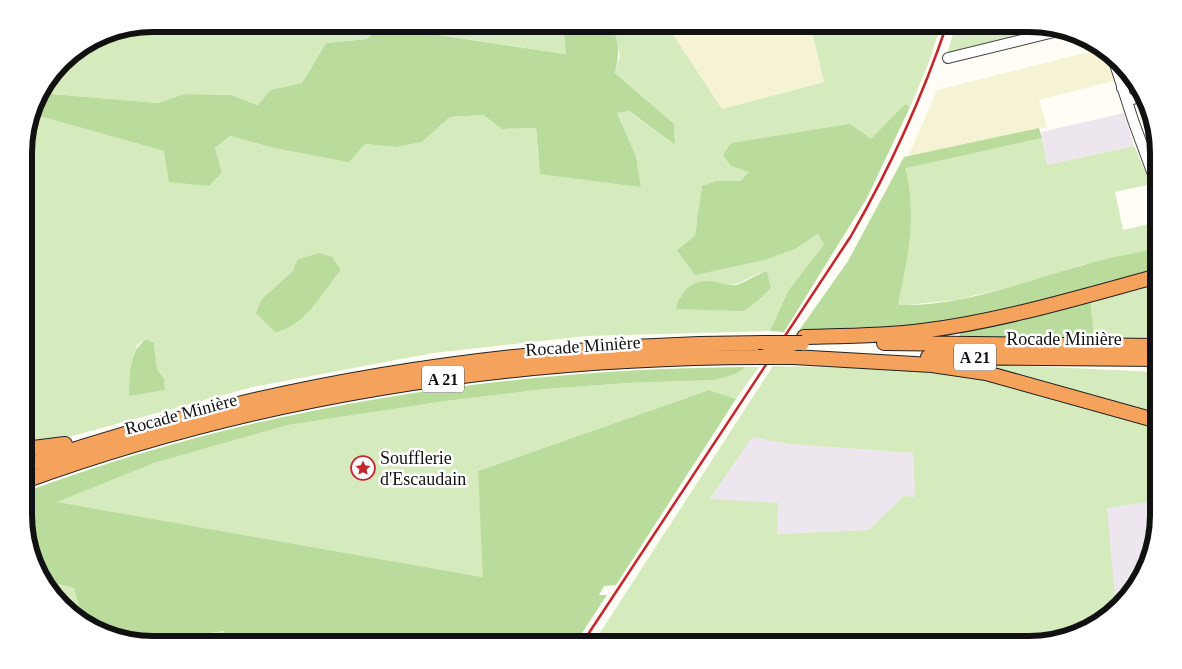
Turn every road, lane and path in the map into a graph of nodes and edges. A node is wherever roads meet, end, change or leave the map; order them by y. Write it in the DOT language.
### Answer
graph roads {
  1 [pos="1047,35"];
  2 [pos="948,58"];
  3 [pos="1134,99"];
  4 [pos="1149,142"];
  5 [pos="1149,155"];
  6 [pos="1149,278"];
  7 [pos="803,340"];
  8 [pos="1149,346"];
  9 [pos="793,357"];
  10 [pos="1149,359"];
  11 [pos="1149,419"];
  12 [pos="158,424"];
  13 [pos="32,449"];
  14 [pos="32,464"];
  15 [pos="32,479"];
  1 -- 2 [label="street"];
  3 -- 4 [label="street"];
  3 -- 5 [label="street"];
  6 -- 7 [label="highway"];
  7 -- 8 [label="highway, Rocade Minière / A 21"];
  7 -- 12 [label="highway, Rocade Minière / A 21, bridge"];
  9 -- 10 [label="highway, Rocade Minière / A 21"];
  9 -- 11 [label="highway"];
  9 -- 15 [label="highway, Rocade Minière / A 21, bridge"];
  12 -- 13 [label="highway"];
  12 -- 14 [label="highway, Rocade Minière / A 21"];
}
